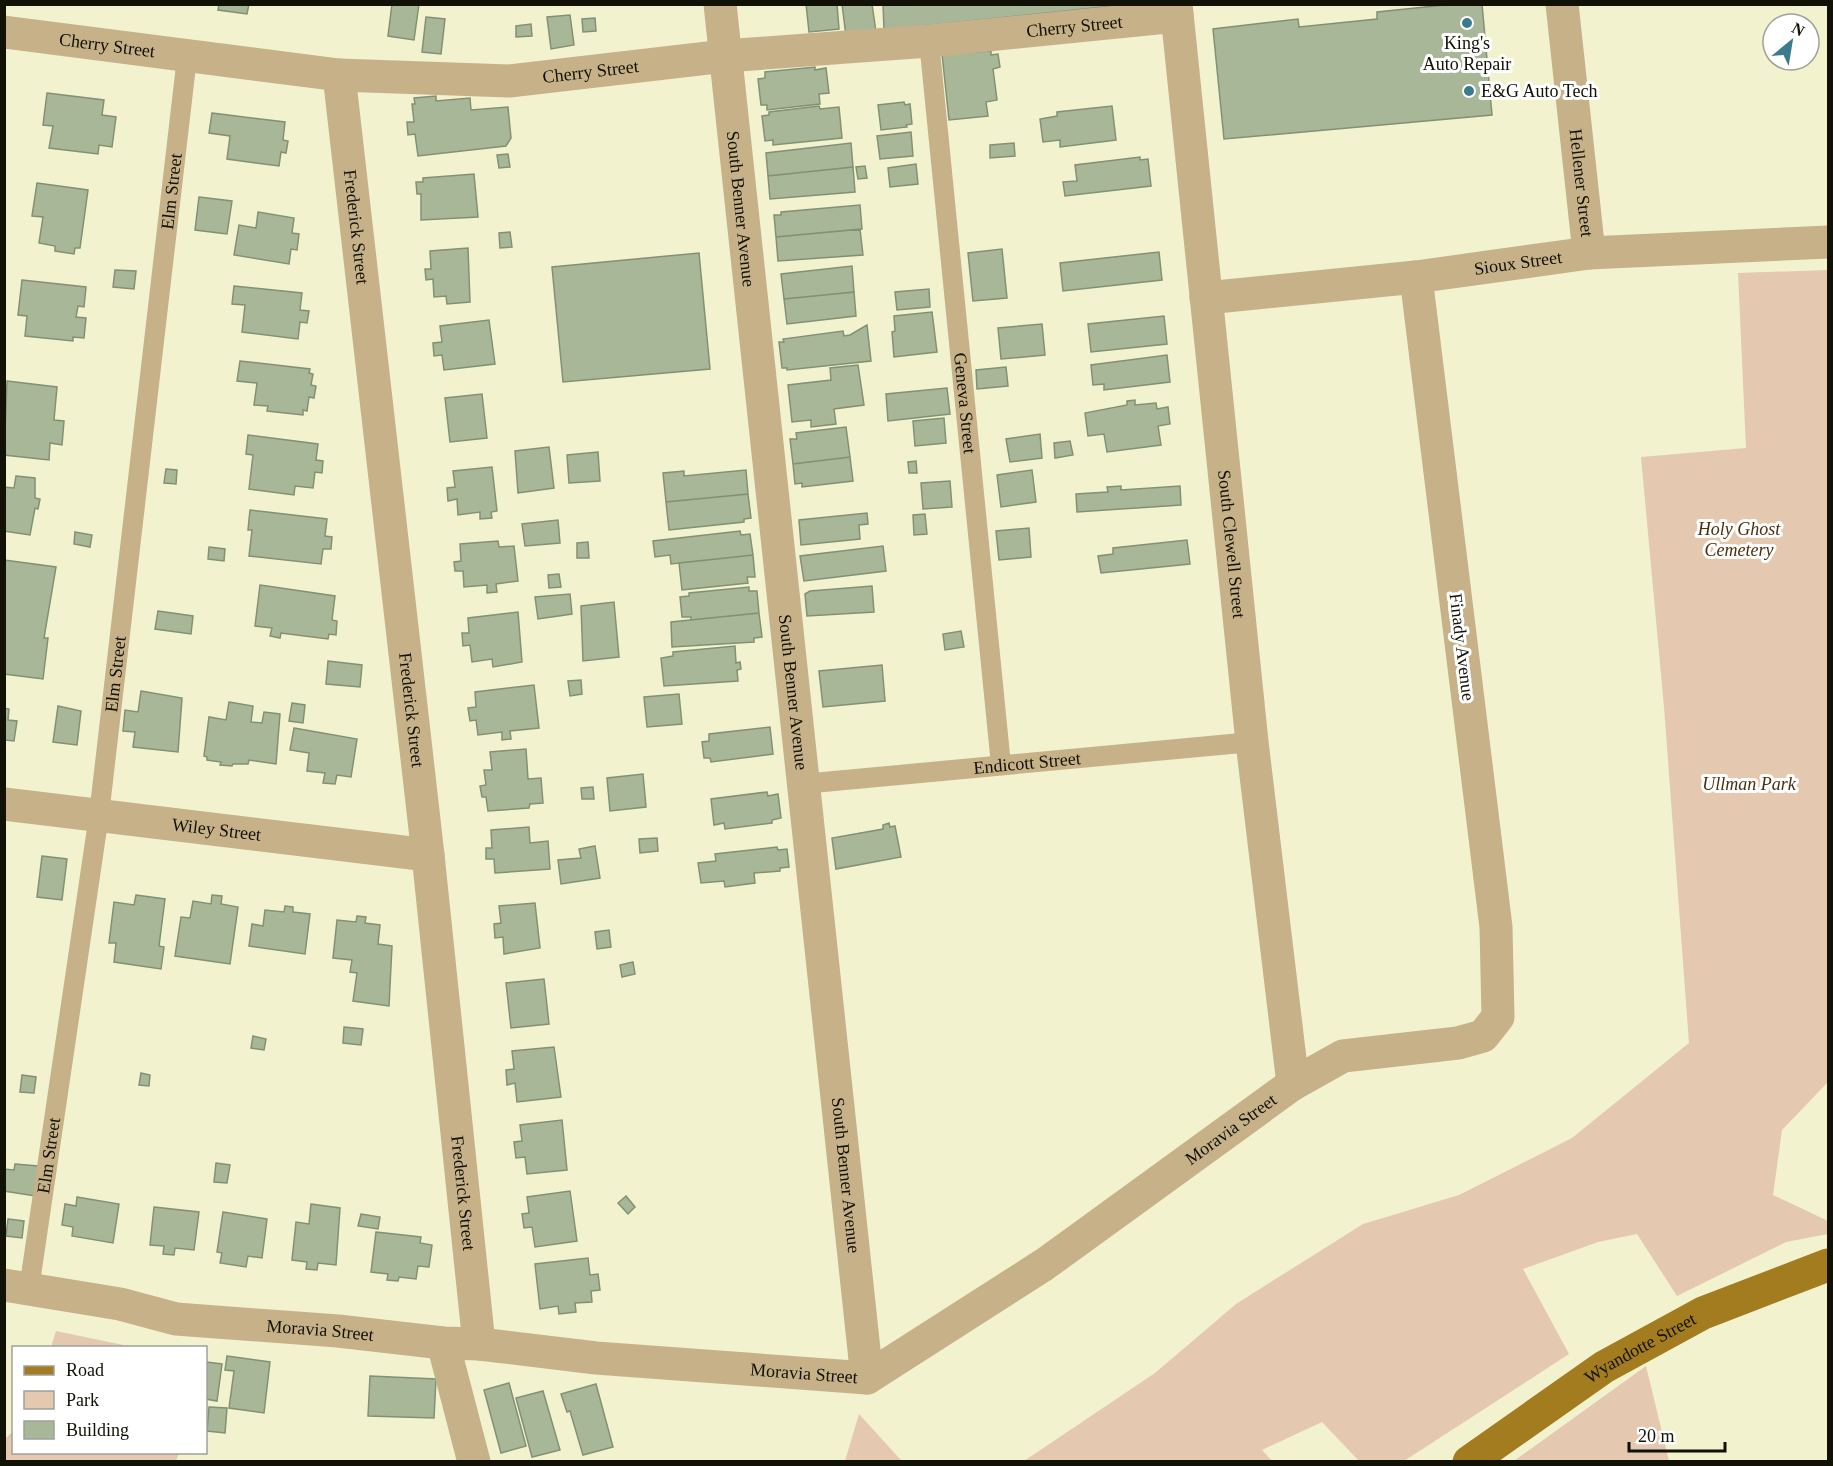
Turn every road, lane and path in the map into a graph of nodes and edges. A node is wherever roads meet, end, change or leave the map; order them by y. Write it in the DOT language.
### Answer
graph roads {
  1 [pos="720,4"];
  2 [pos="1562,4"];
  3 [pos="1177,10"];
  4 [pos="4,32"];
  5 [pos="929,41"];
  6 [pos="725,56"];
  7 [pos="187,57"];
  8 [pos="339,75"];
  9 [pos="1828,242"];
  10 [pos="1589,253"];
  11 [pos="1416,277"];
  12 [pos="1206,298"];
  13 [pos="1252,742"];
  14 [pos="1001,765"];
  15 [pos="802,784"];
  16 [pos="4,804"];
  17 [pos="99,815"];
  18 [pos="428,855"];
  19 [pos="1498,1017"];
  20 [pos="1293,1084"];
  21 [pos="1828,1265"];
  22 [pos="17,1287"];
  23 [pos="443,1343"];
  24 [pos="479,1344"];
  25 [pos="867,1378"];
  26 [pos="474,1461"];
  27 [pos="1469,1461"];
  1 -- 6 [label="street, South Benner Avenue"];
  2 -- 10 [label="street, Hellener Street"];
  3 -- 5 [label="street, Cherry Street"];
  3 -- 12 [label="street, South Clewell Street"];
  4 -- 7 [label="street, Cherry Street"];
  5 -- 6 [label="street, Cherry Street"];
  5 -- 14 [label="lane, Geneva Street"];
  6 -- 8 [label="street, Cherry Street"];
  6 -- 15 [label="street, South Benner Avenue"];
  7 -- 8 [label="street, Cherry Street"];
  7 -- 17 [label="lane, Elm Street"];
  8 -- 18 [label="street, Frederick Street"];
  9 -- 10 [label="street, Sioux Street"];
  10 -- 11 [label="street, Sioux Street"];
  11 -- 12 [label="street, Sioux Street"];
  11 -- 19 [label="street, Finady Avenue"];
  12 -- 13 [label="street, South Clewell Street"];
  13 -- 14 [label="lane, Endicott Street"];
  13 -- 20 [label="street, South Clewell Street"];
  14 -- 15 [label="lane, Endicott Street"];
  15 -- 25 [label="street, South Benner Avenue"];
  16 -- 17 [label="street, Wiley Street"];
  17 -- 18 [label="street, Wiley Street"];
  17 -- 22 [label="lane, Elm Street"];
  18 -- 24 [label="street, Frederick Street"];
  19 -- 20 [label="street, Moravia Street"];
  20 -- 25 [label="street, Moravia Street"];
  21 -- 27 [label="main road, Wyandotte Street"];
  22 -- 23 [label="street, Moravia Street"];
  23 -- 24 [label="street, Moravia Street"];
  23 -- 26 [label="street"];
  24 -- 25 [label="street, Moravia Street"];
}
